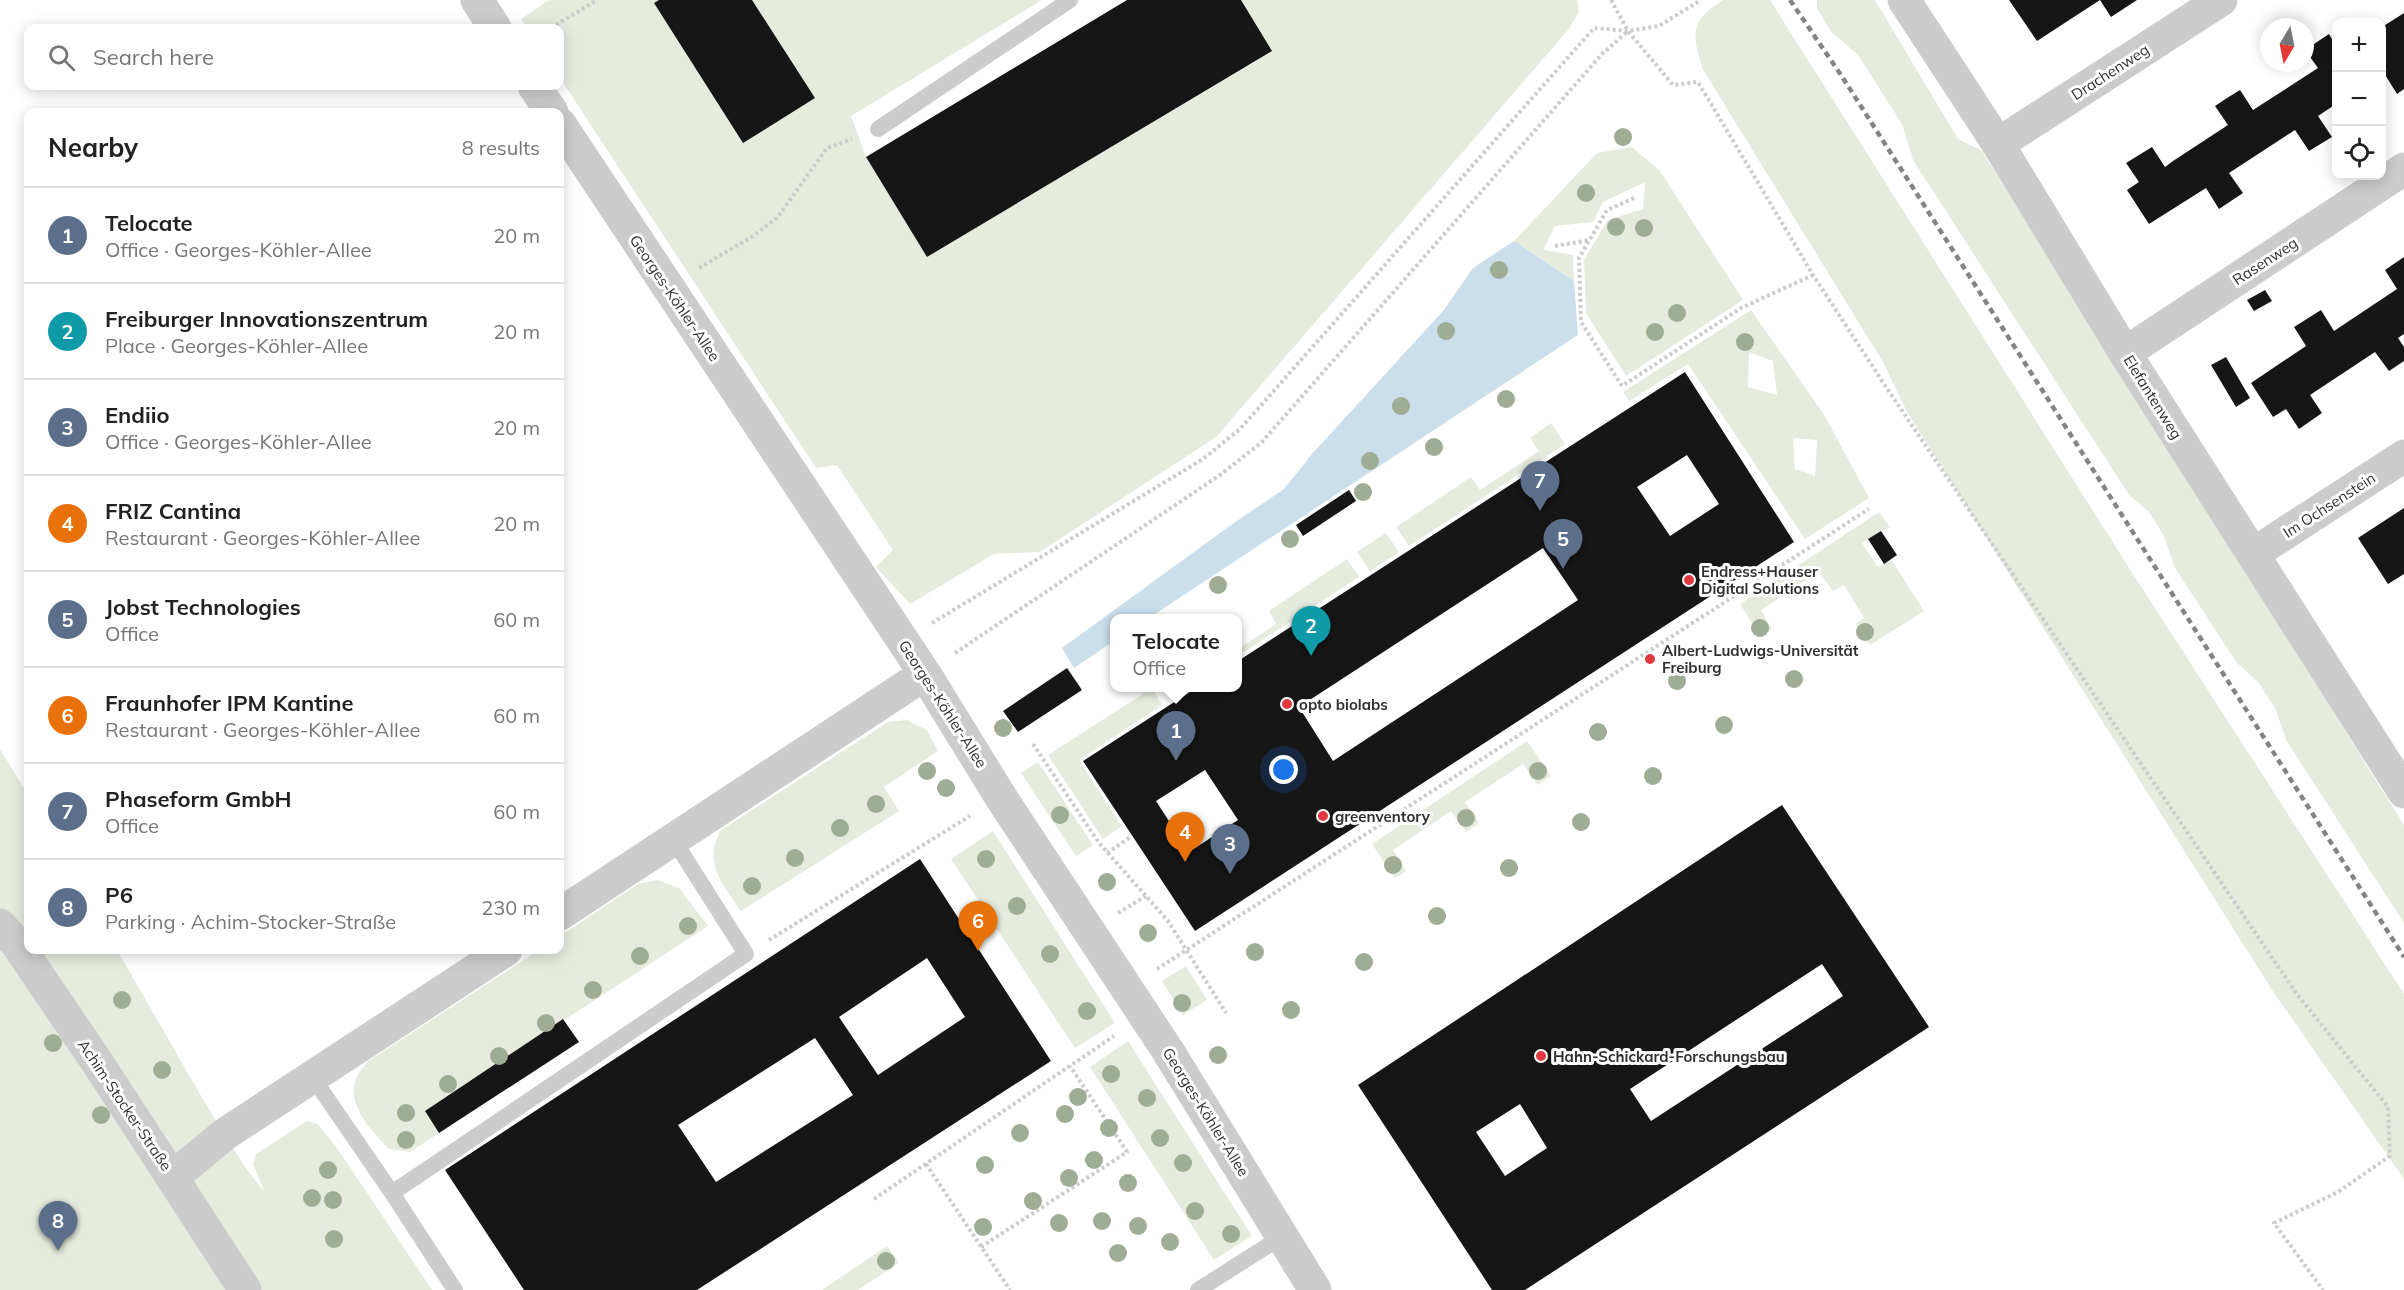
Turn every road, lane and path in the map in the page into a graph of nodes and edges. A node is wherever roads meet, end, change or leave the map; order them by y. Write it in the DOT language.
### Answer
graph roads {
  1 [pos="477,0"];
  2 [pos="597,0"];
  3 [pos="1070,0"];
  4 [pos="1611,0"];
  5 [pos="1701,0"];
  6 [pos="1904,0"];
  7 [pos="2221,0"];
  8 [pos="492,24"];
  9 [pos="558,24"];
  10 [pos="1628,31"];
  11 [pos="537,90"];
  12 [pos="549,108"];
  13 [pos="878,129"];
  14 [pos="564,130"];
  15 [pos="1998,144"];
  16 [pos="2404,170"];
  17 [pos="1634,198"];
  18 [pos="1591,240"];
  19 [pos="1555,246"];
  20 [pos="1813,275"];
  21 [pos="673,294"];
  22 [pos="2125,353"];
  23 [pos="2404,456"];
  24 [pos="1869,509"];
  25 [pos="2253,554"];
  26 [pos="903,641"];
  27 [pos="925,674"];
  28 [pos="1033,744"];
  29 [pos="2404,792"];
  30 [pos="1002,799"];
  31 [pos="1132,836"];
  32 [pos="672,839"];
  33 [pos="1107,853"];
  34 [pos="564,911"];
  35 [pos="0,925"];
  36 [pos="1186,950"];
  37 [pos="500,954"];
  38 [pos="746,954"];
  39 [pos="1127,988"];
  40 [pos="1226,1013"];
  41 [pos="1146,1016"];
  42 [pos="1070,1066"];
  43 [pos="313,1078"];
  44 [pos="927,1164"];
  45 [pos="173,1177"];
  46 [pos="392,1192"];
  47 [pos="874,1199"];
  48 [pos="1283,1236"];
  49 [pos="981,1246"];
  50 [pos="245,1290"];
  51 [pos="454,1290"];
  52 [pos="1010,1290"];
  53 [pos="1198,1290"];
  54 [pos="1315,1290"];
  55 [pos="2323,1290"];
  1 -- 8 [label="street"];
  2 -- 9 [label="path"];
  3 -- 13 [label="lane"];
  4 -- 10 [label="path"];
  5 -- 10 [label="path"];
  6 -- 15 [label="street, Elefantenweg"];
  7 -- 15 [label="street, Drachenweg"];
  10 -- 20 [label="path"];
  10 -- 26 [label="path"];
  10 -- 27 [label="path"];
  11 -- 12 [label="street"];
  13 -- 21 [label="path"];
  14 -- 21 [label="street, Georges-Köhler-Allee"];
  15 -- 22 [label="street, Elefantenweg"];
  16 -- 22 [label="street, Rasenweg"];
  17 -- 18 [label="path"];
  18 -- 19 [label="path"];
  18 -- 20 [label="path"];
  20 -- 55 [label="path"];
  21 -- 26 [label="street, Georges-Köhler-Allee"];
  22 -- 25 [label="street, Elefantenweg"];
  23 -- 25 [label="street, Im Ochsenstein"];
  24 -- 36 [label="path"];
  25 -- 29 [label="street, Elefantenweg"];
  26 -- 27 [label="street, Georges-Köhler-Allee"];
  27 -- 30 [label="street, Georges-Köhler-Allee"];
  27 -- 32 [label="street"];
  28 -- 33 [label="path"];
  30 -- 38 [label="path"];
  30 -- 39 [label="street, Georges-Köhler-Allee"];
  31 -- 33 [label="path"];
  32 -- 34 [label="street"];
  32 -- 38 [label="lane"];
  33 -- 36 [label="path"];
  35 -- 45 [label="street, Achim-Stocker-Straße"];
  36 -- 39 [label="path"];
  36 -- 40 [label="path"];
  37 -- 43 [label="street"];
  38 -- 46 [label="lane"];
  39 -- 41 [label="street, Georges-Köhler-Allee"];
  41 -- 42 [label="path"];
  41 -- 48 [label="street, Georges-Köhler-Allee"];
  42 -- 44 [label="path"];
  42 -- 49 [label="path"];
  43 -- 45 [label="street"];
  43 -- 46 [label="lane"];
  44 -- 47 [label="path"];
  44 -- 49 [label="path"];
  45 -- 50 [label="street, Achim-Stocker-Straße"];
  46 -- 51 [label="lane"];
  48 -- 53 [label="lane"];
  48 -- 54 [label="street, Georges-Köhler-Allee"];
  49 -- 52 [label="path"];
}
